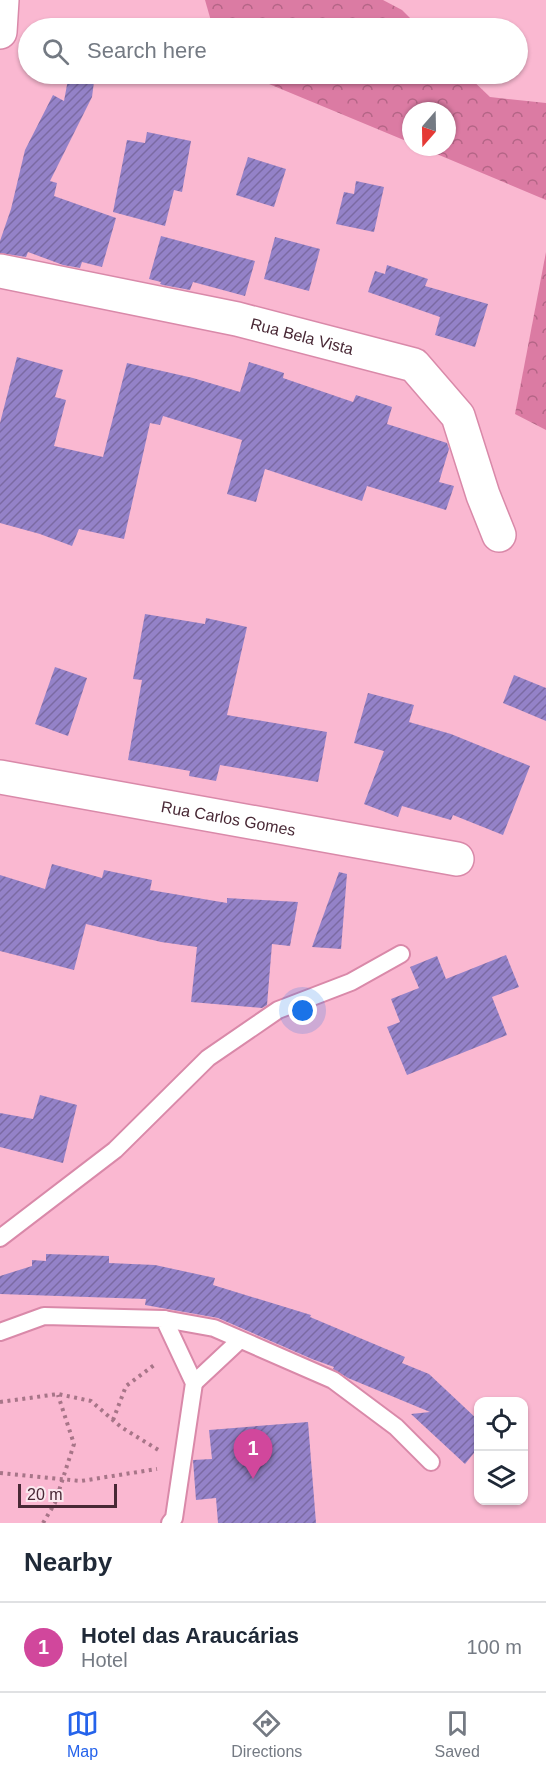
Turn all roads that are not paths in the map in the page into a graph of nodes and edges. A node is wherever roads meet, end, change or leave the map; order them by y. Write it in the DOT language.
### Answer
graph roads {
  1 [pos="2,0"];
  2 [pos="0,32"];
  3 [pos="0,271"];
  4 [pos="499,535"];
  5 [pos="0,777"];
  6 [pos="457,859"];
  7 [pos="400,954"];
  8 [pos="0,1238"];
  9 [pos="165,1319"];
  10 [pos="0,1332"];
  11 [pos="240,1340"];
  12 [pos="194,1383"];
  13 [pos="432,1462"];
  14 [pos="170,1523"];
  1 -- 2 [label="street"];
  3 -- 4 [label="street, Rua Bela Vista"];
  5 -- 6 [label="street, Rua Carlos Gomes"];
  7 -- 8 [label="lane"];
  9 -- 10 [label="lane"];
  9 -- 11 [label="lane"];
  9 -- 12 [label="lane"];
  11 -- 12 [label="lane"];
  11 -- 13 [label="lane"];
  12 -- 14 [label="lane"];
}
